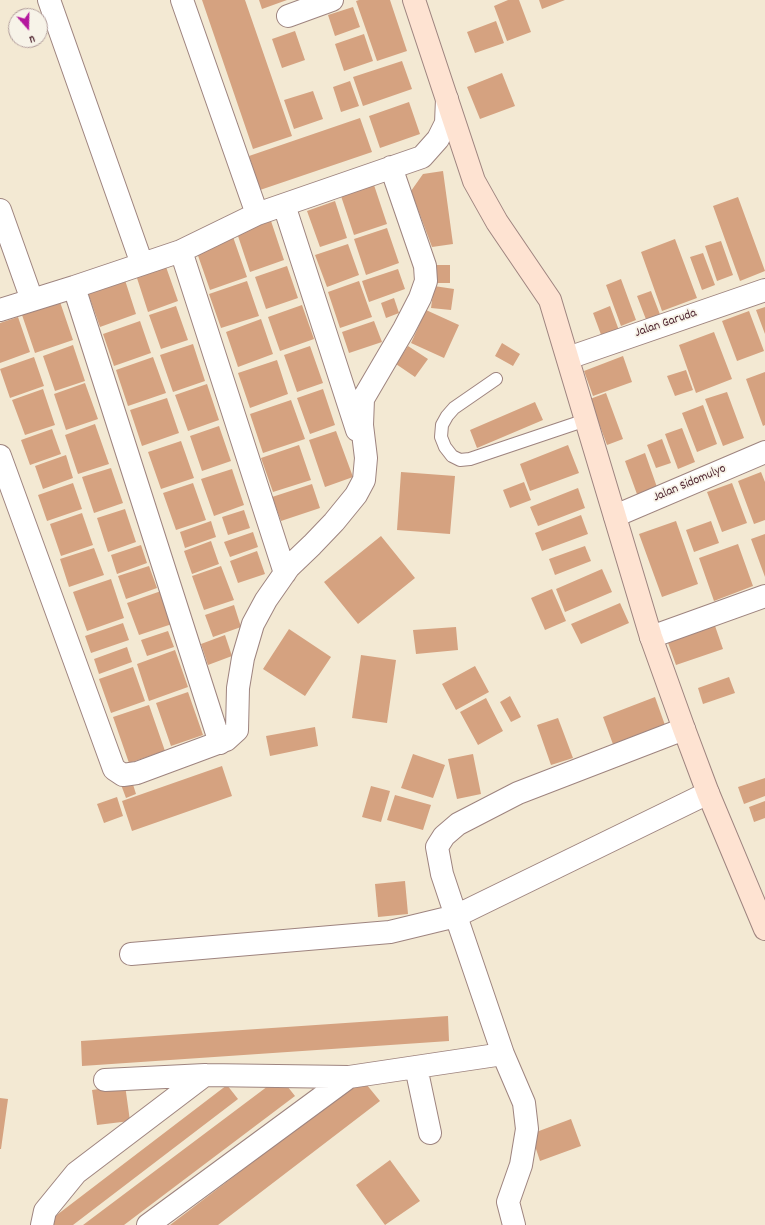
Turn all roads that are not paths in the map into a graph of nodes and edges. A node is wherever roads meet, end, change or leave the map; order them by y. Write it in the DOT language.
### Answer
graph roads {
  1 [pos="49,0"];
  2 [pos="182,0"];
  3 [pos="332,0"];
  4 [pos="414,0"];
  5 [pos="288,16"];
  6 [pos="447,99"];
  7 [pos="391,167"];
  8 [pos="284,205"];
  9 [pos="0,210"];
  10 [pos="257,214"];
  11 [pos="181,251"];
  12 [pos="142,264"];
  13 [pos="74,287"];
  14 [pos="765,290"];
  15 [pos="32,300"];
  16 [pos="0,310"];
  17 [pos="568,358"];
  18 [pos="496,379"];
  19 [pos="586,420"];
  20 [pos="764,454"];
  21 [pos="0,456"];
  22 [pos="366,458"];
  23 [pos="615,516"];
  24 [pos="285,573"];
  25 [pos="765,596"];
  26 [pos="651,637"];
  27 [pos="684,729"];
  28 [pos="220,743"];
  29 [pos="708,793"];
  30 [pos="456,916"];
  31 [pos="765,929"];
  32 [pos="131,954"];
  33 [pos="503,1054"];
  34 [pos="416,1067"];
  35 [pos="205,1075"];
  36 [pos="349,1077"];
  37 [pos="105,1080"];
  38 [pos="430,1133"];
  39 [pos="42,1225"];
  40 [pos="148,1225"];
  41 [pos="514,1225"];
  1 -- 12 [label="street"];
  2 -- 10 [label="street"];
  3 -- 5 [label="street"];
  4 -- 6 [label="street"];
  6 -- 7 [label="street"];
  6 -- 17 [label="street"];
  7 -- 8 [label="street"];
  7 -- 22 [label="street"];
  8 -- 10 [label="street"];
  8 -- 22 [label="street"];
  9 -- 15 [label="street"];
  10 -- 11 [label="street"];
  11 -- 12 [label="street"];
  11 -- 24 [label="street"];
  12 -- 13 [label="street"];
  13 -- 15 [label="street"];
  13 -- 28 [label="street"];
  14 -- 17 [label="street, Jalan Garuda"];
  15 -- 16 [label="street"];
  17 -- 19 [label="street"];
  18 -- 19 [label="lane"];
  19 -- 23 [label="street"];
  20 -- 23 [label="street, Jalan Sidomulyo"];
  21 -- 28 [label="street"];
  22 -- 24 [label="street"];
  23 -- 26 [label="street"];
  24 -- 28 [label="street"];
  25 -- 26 [label="street"];
  26 -- 27 [label="street"];
  27 -- 29 [label="street"];
  27 -- 30 [label="street"];
  29 -- 30 [label="street"];
  29 -- 31 [label="street"];
  30 -- 32 [label="street"];
  30 -- 33 [label="street"];
  33 -- 34 [label="street"];
  33 -- 41 [label="street"];
  34 -- 36 [label="street"];
  34 -- 38 [label="street"];
  35 -- 36 [label="street"];
  35 -- 37 [label="street"];
  35 -- 39 [label="street"];
  36 -- 40 [label="street"];
}
